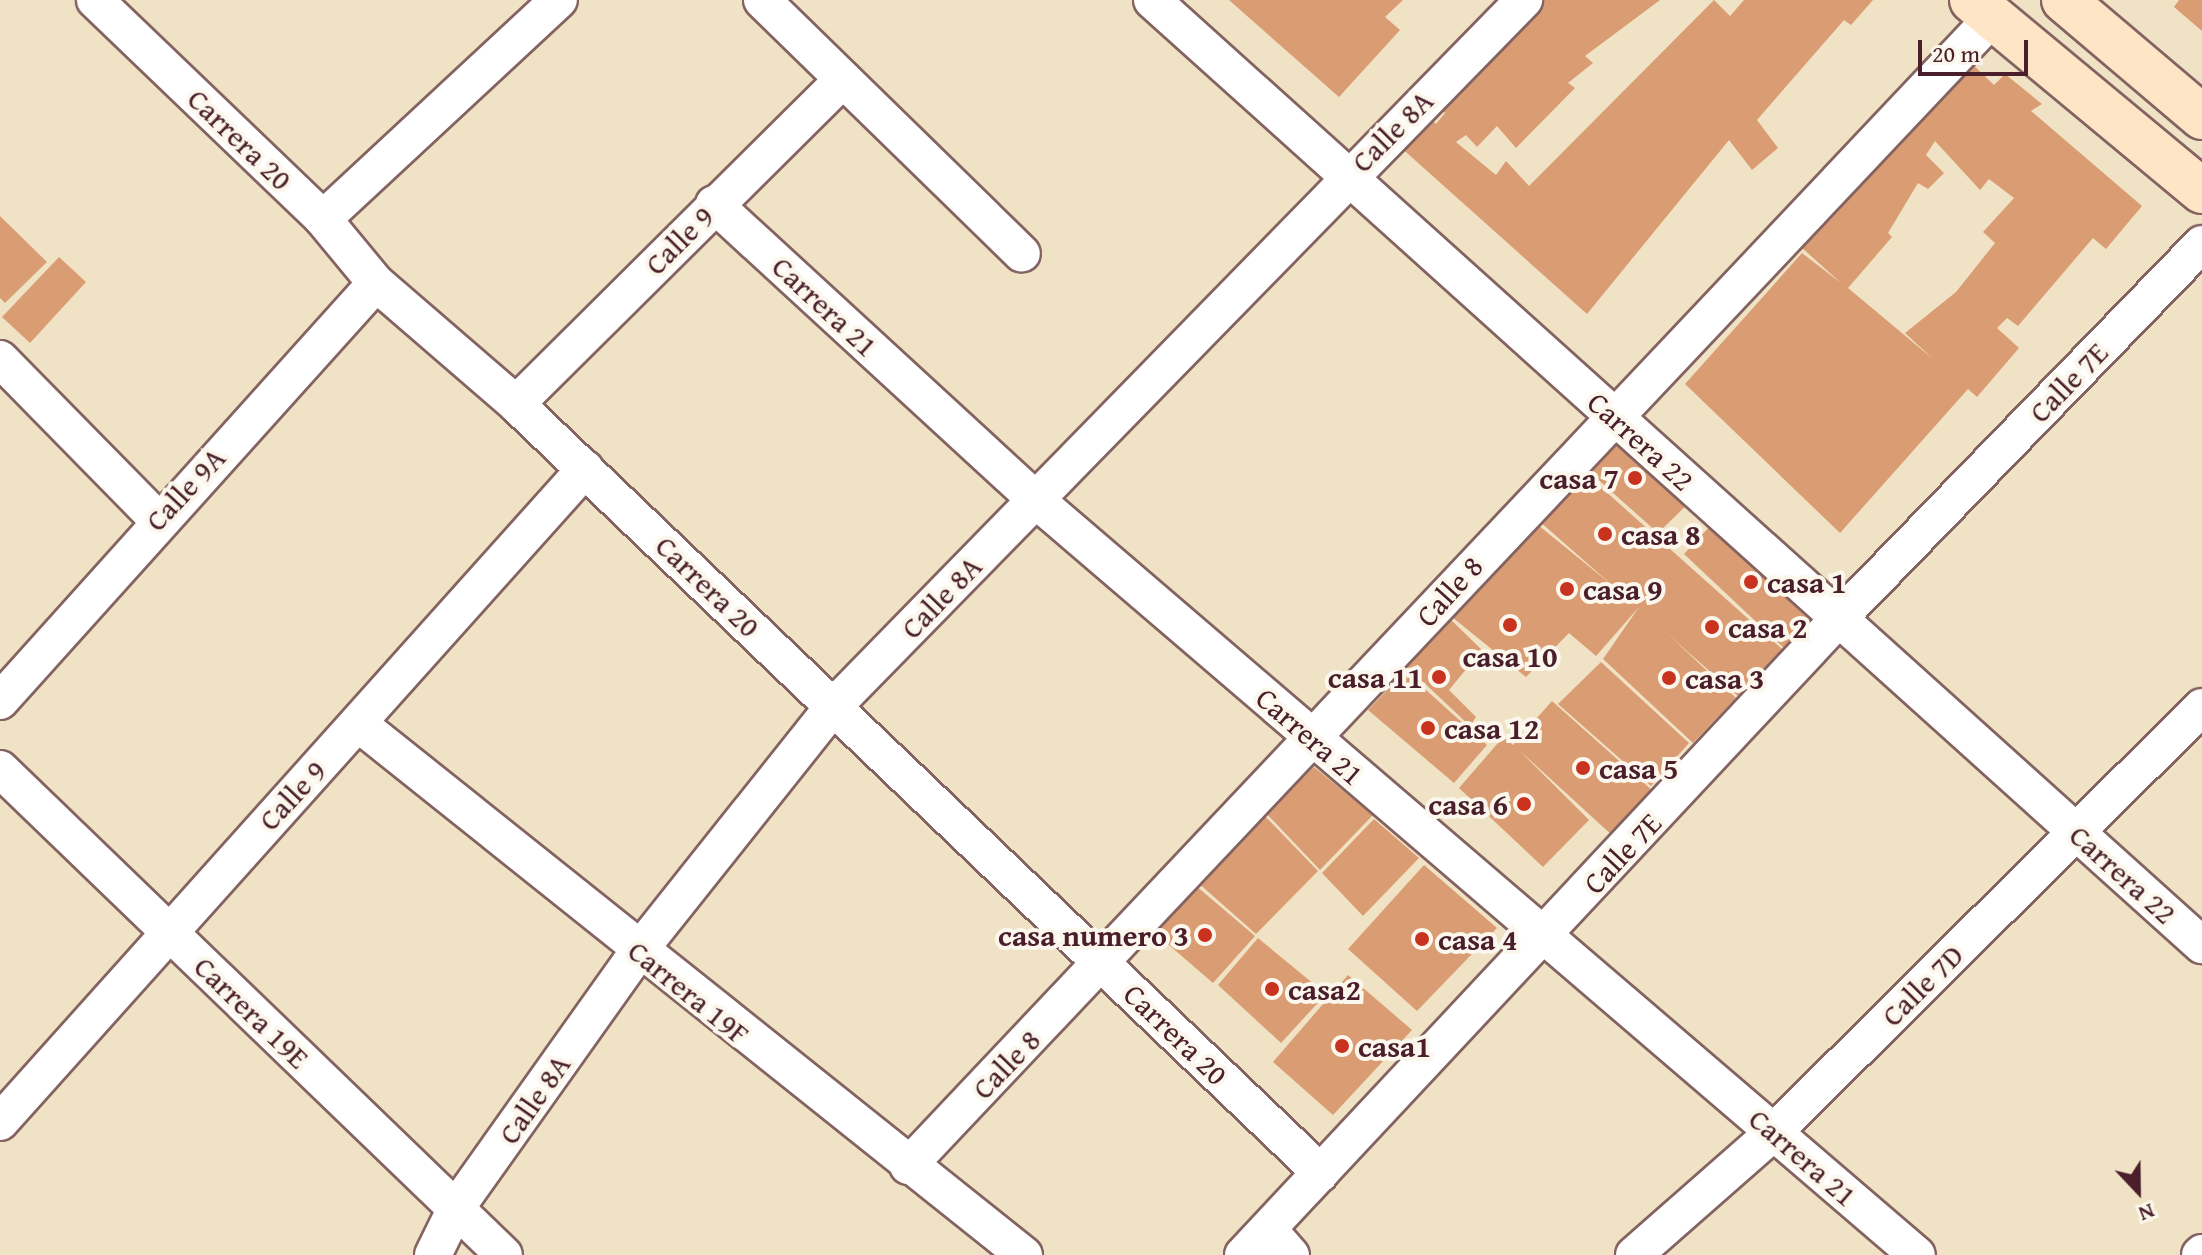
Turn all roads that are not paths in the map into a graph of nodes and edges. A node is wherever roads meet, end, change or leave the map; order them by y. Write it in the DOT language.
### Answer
graph roads {
  1 [pos="95,0"];
  2 [pos="559,0"];
  3 [pos="762,0"];
  4 [pos="1152,0"];
  5 [pos="1524,0"];
  6 [pos="2064,0"];
  7 [pos="1982,9"];
  8 [pos="843,79"];
  9 [pos="2202,117"];
  10 [pos="1347,176"];
  11 [pos="2202,191"];
  12 [pos="714,204"];
  13 [pos="323,219"];
  14 [pos="2202,244"];
  15 [pos="1022,254"];
  16 [pos="376,283"];
  17 [pos="0,359"];
  18 [pos="516,404"];
  19 [pos="1611,414"];
  20 [pos="585,469"];
  21 [pos="1036,500"];
  22 [pos="157,519"];
  23 [pos="1839,618"];
  24 [pos="0,701"];
  25 [pos="833,707"];
  26 [pos="2202,707"];
  27 [pos="359,724"];
  28 [pos="1314,740"];
  29 [pos="0,769"];
  30 [pos="2076,832"];
  31 [pos="165,929"];
  32 [pos="1546,936"];
  33 [pos="2202,945"];
  34 [pos="638,952"];
  35 [pos="1102,963"];
  36 [pos="0,1122"];
  37 [pos="1774,1132"];
  38 [pos="908,1166"];
  39 [pos="1321,1173"];
  40 [pos="456,1208"];
  41 [pos="1267,1246"];
  42 [pos="433,1255"];
  43 [pos="504,1255"];
  44 [pos="1024,1255"];
  45 [pos="1634,1255"];
  46 [pos="1917,1255"];
  1 -- 13 [label="street, Carrera 20"];
  2 -- 13 [label="street"];
  3 -- 8 [label="street"];
  4 -- 10 [label="street, Carrera 22"];
  5 -- 10 [label="street, Calle 8A"];
  6 -- 9 [label="main road"];
  7 -- 11 [label="main road"];
  7 -- 19 [label="street, Calle 8"];
  8 -- 12 [label="street, Calle 9"];
  8 -- 15 [label="street"];
  10 -- 19 [label="street, Carrera 22"];
  10 -- 21 [label="street, Calle 8A"];
  12 -- 18 [label="street, Calle 9"];
  12 -- 21 [label="street, Carrera 21"];
  13 -- 16 [label="street, Carrera 20"];
  14 -- 23 [label="street, Calle 7E"];
  16 -- 18 [label="street, Carrera 20"];
  16 -- 22 [label="street, Calle 9A"];
  17 -- 22 [label="street"];
  18 -- 20 [label="street, Carrera 20"];
  19 -- 23 [label="street, Carrera 22"];
  19 -- 28 [label="street, Calle 8"];
  20 -- 25 [label="street, Carrera 20"];
  20 -- 27 [label="street, Calle 9"];
  21 -- 25 [label="street, Calle 8A"];
  21 -- 28 [label="street, Carrera 21"];
  22 -- 24 [label="street, Calle 9A"];
  23 -- 30 [label="street, Carrera 22"];
  23 -- 32 [label="street, Calle 7E"];
  25 -- 34 [label="street, Calle 8A"];
  25 -- 35 [label="street, Carrera 20"];
  26 -- 30 [label="street, Calle 7D"];
  27 -- 31 [label="street, Calle 9"];
  27 -- 34 [label="street, Carrera 19F"];
  28 -- 32 [label="street, Carrera 21"];
  28 -- 35 [label="street, Calle 8"];
  29 -- 31 [label="street, Carrera 19E"];
  30 -- 33 [label="street, Carrera 22"];
  30 -- 37 [label="street, Calle 7D"];
  31 -- 36 [label="street, Calle 9"];
  31 -- 40 [label="street, Carrera 19E"];
  32 -- 37 [label="street, Carrera 21"];
  32 -- 39 [label="street, Calle 7E"];
  34 -- 38 [label="street, Carrera 19F"];
  34 -- 40 [label="street, Calle 8A"];
  35 -- 38 [label="street, Calle 8"];
  35 -- 39 [label="street, Carrera 20"];
  37 -- 45 [label="street, Calle 7D"];
  37 -- 46 [label="street, Carrera 21"];
  38 -- 44 [label="street, Carrera 19F"];
  39 -- 41 [label="street, Calle 7E"];
  40 -- 42 [label="street, Calle 8A"];
  40 -- 43 [label="street, Carrera 19E"];
}
